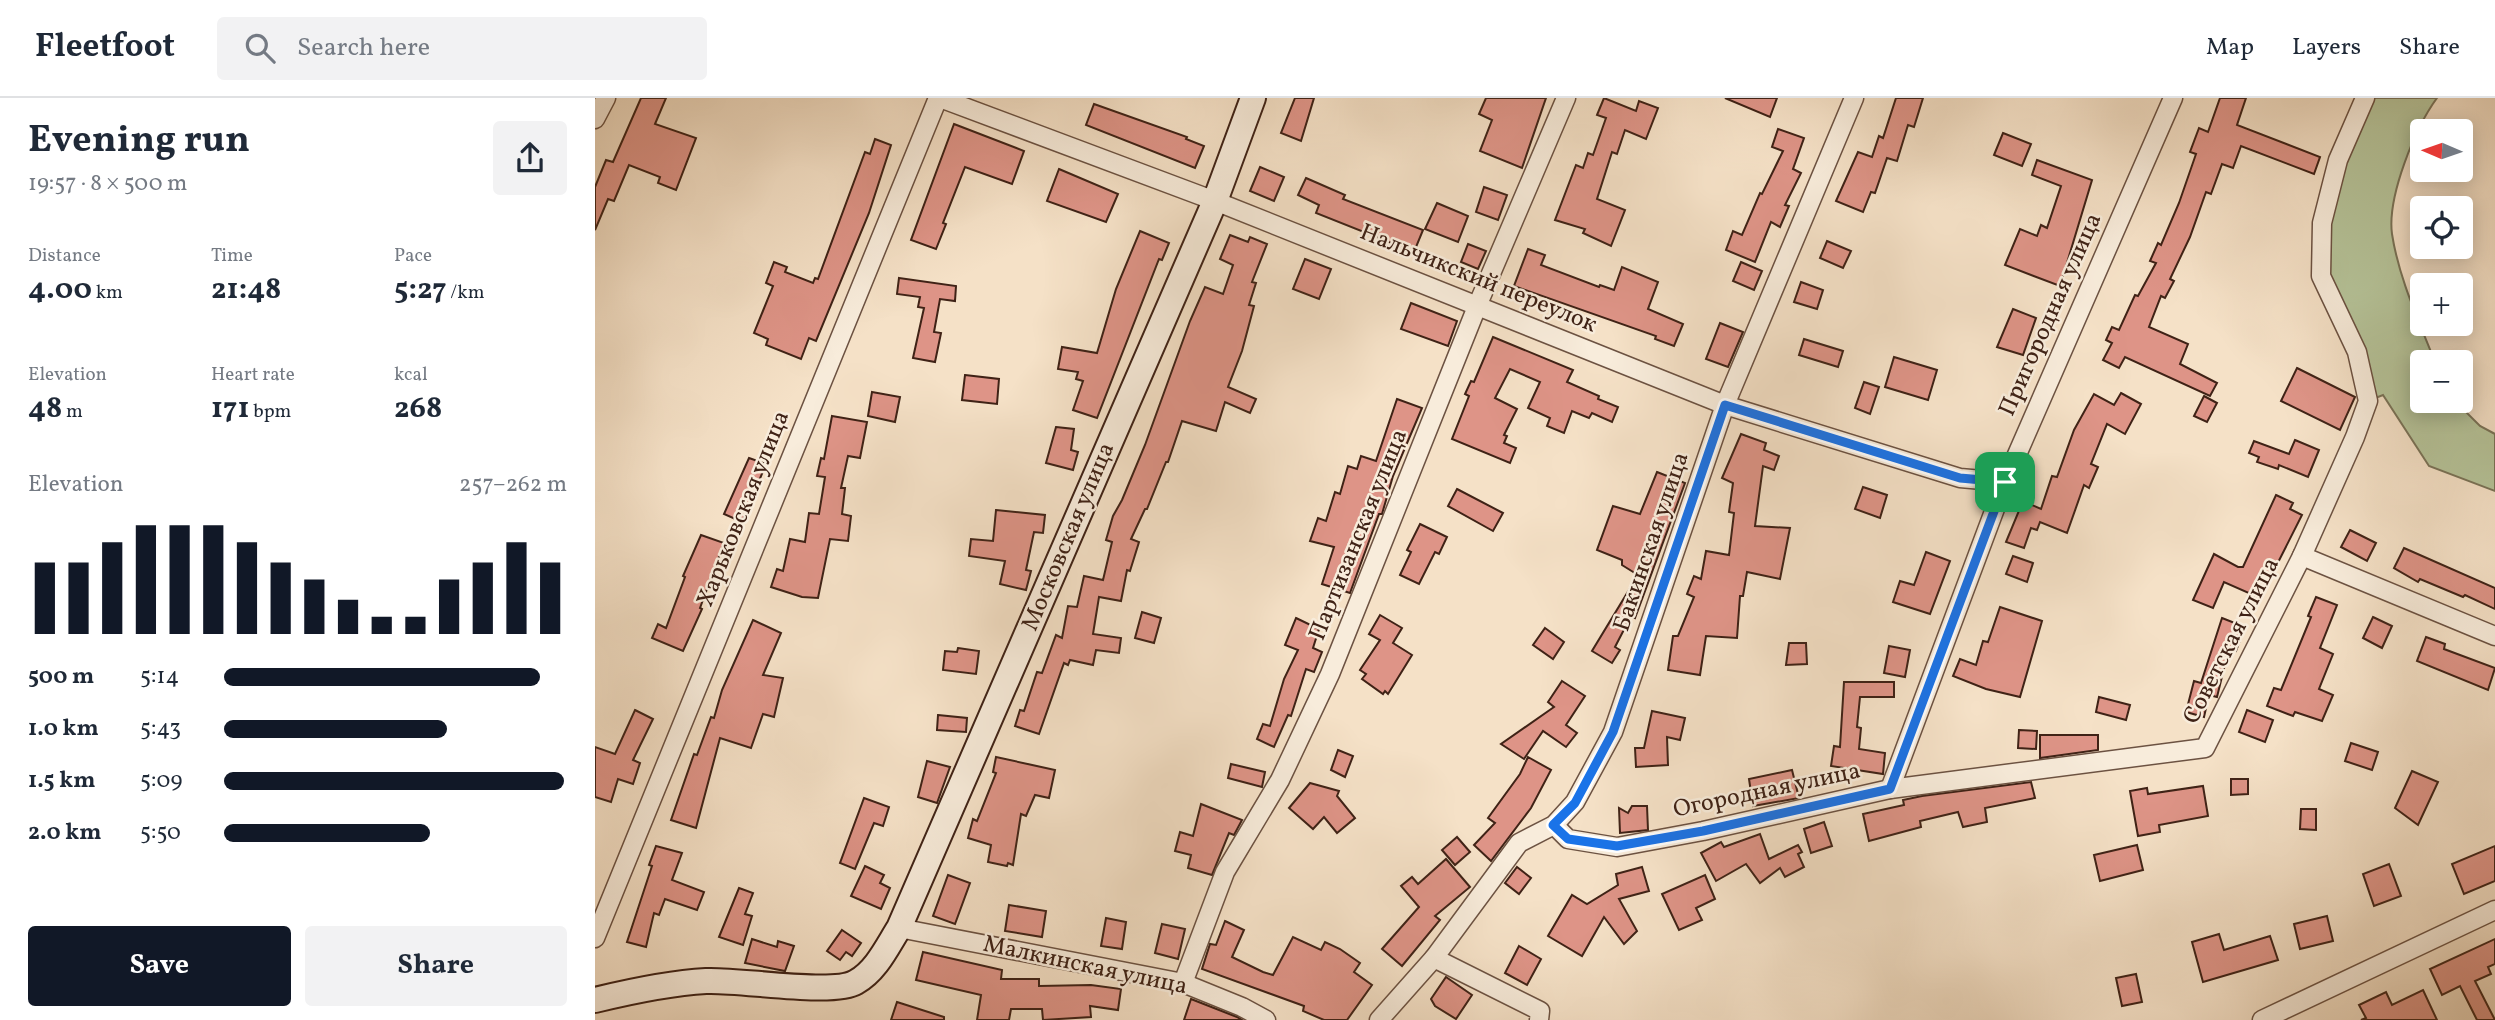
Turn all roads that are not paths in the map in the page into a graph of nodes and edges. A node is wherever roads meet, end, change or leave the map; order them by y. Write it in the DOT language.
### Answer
graph roads {
  1 [pos="606,98"];
  2 [pos="939,98"];
  3 [pos="1253,98"];
  4 [pos="1566,98"];
  5 [pos="1854,98"];
  6 [pos="2173,98"];
  7 [pos="2364,98"];
  8 [pos="595,119"];
  9 [pos="1215,201"];
  10 [pos="1478,304"];
  11 [pos="1725,405"];
  12 [pos="2005,482"];
  13 [pos="2302,556"];
  14 [pos="2495,636"];
  15 [pos="2205,748"];
  16 [pos="1890,789"];
  17 [pos="1553,825"];
  18 [pos="2495,910"];
  19 [pos="899,929"];
  20 [pos="595,938"];
  21 [pos="1434,958"];
  22 [pos="1183,983"];
  23 [pos="595,1000"];
  24 [pos="1266,1020"];
  25 [pos="1379,1020"];
  26 [pos="1539,1020"];
  27 [pos="2262,1020"];
  1 -- 8 [label="street"];
  2 -- 9 [label="street, Нальчикский переулок"];
  2 -- 20 [label="street, Харьковская улица"];
  3 -- 9 [label="street, Московская улица"];
  4 -- 10 [label="street, Партизанская улица"];
  5 -- 11 [label="street, Бакинская улица"];
  6 -- 12 [label="street, Пригородная улица"];
  7 -- 13 [label="street, Советская улица"];
  9 -- 10 [label="street, Нальчикский переулок"];
  9 -- 19 [label="street, Московская улица"];
  10 -- 11 [label="street, Нальчикский переулок"];
  10 -- 22 [label="street, Партизанская улица"];
  11 -- 12 [label="street, Нальчикский переулок"];
  11 -- 17 [label="street, Бакинская улица"];
  12 -- 16 [label="street, Пригородная улица"];
  13 -- 14 [label="street, Советская улица"];
  13 -- 15 [label="street, Советская улица"];
  15 -- 16 [label="street, Огородная улица"];
  16 -- 17 [label="street, Огородная улица"];
  17 -- 21 [label="street, Бакинская улица"];
  18 -- 27 [label="street"];
  19 -- 22 [label="street, Малкинская улица"];
  19 -- 23 [label="street, Московская улица"];
  21 -- 25 [label="street"];
  21 -- 26 [label="street"];
  22 -- 24 [label="street, Малкинская улица"];
}
